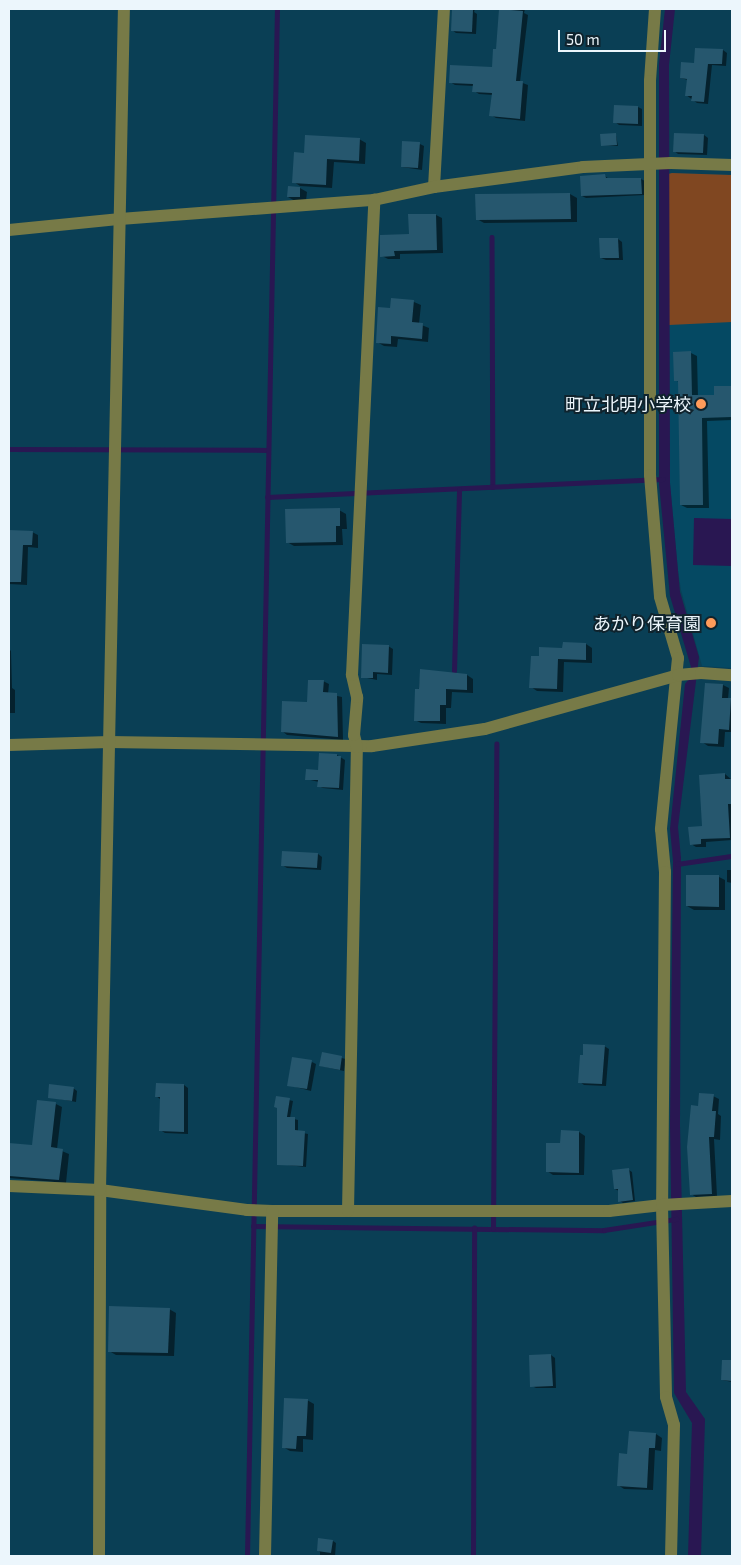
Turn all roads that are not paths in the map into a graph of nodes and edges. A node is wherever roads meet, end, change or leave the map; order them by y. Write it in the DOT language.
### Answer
graph roads {
  1 [pos="124,9"];
  2 [pos="444,9"];
  3 [pos="655,9"];
  4 [pos="652,164"];
  5 [pos="732,165"];
  6 [pos="434,187"];
  7 [pos="374,200"];
  8 [pos="120,219"];
  9 [pos="9,230"];
  10 [pos="682,675"];
  11 [pos="732,675"];
  12 [pos="110,742"];
  13 [pos="9,745"];
  14 [pos="357,747"];
  15 [pos="9,1186"];
  16 [pos="100,1190"];
  17 [pos="732,1201"];
  18 [pos="348,1211"];
  19 [pos="664,1213"];
  20 [pos="272,1221"];
  21 [pos="99,1556"];
  22 [pos="265,1556"];
  23 [pos="671,1556"];
  1 -- 8 [label="street"];
  2 -- 6 [label="street"];
  3 -- 4 [label="street"];
  4 -- 5 [label="street"];
  4 -- 6 [label="street"];
  4 -- 10 [label="street"];
  6 -- 7 [label="street"];
  7 -- 8 [label="street"];
  7 -- 14 [label="street"];
  8 -- 9 [label="street"];
  8 -- 12 [label="street"];
  10 -- 11 [label="street"];
  10 -- 14 [label="street"];
  10 -- 19 [label="street"];
  12 -- 13 [label="street"];
  12 -- 14 [label="street"];
  12 -- 16 [label="street"];
  14 -- 18 [label="street"];
  15 -- 16 [label="street"];
  16 -- 20 [label="street"];
  16 -- 21 [label="street"];
  17 -- 19 [label="street"];
  18 -- 19 [label="street"];
  18 -- 20 [label="street"];
  19 -- 23 [label="street"];
  20 -- 22 [label="street"];
}
